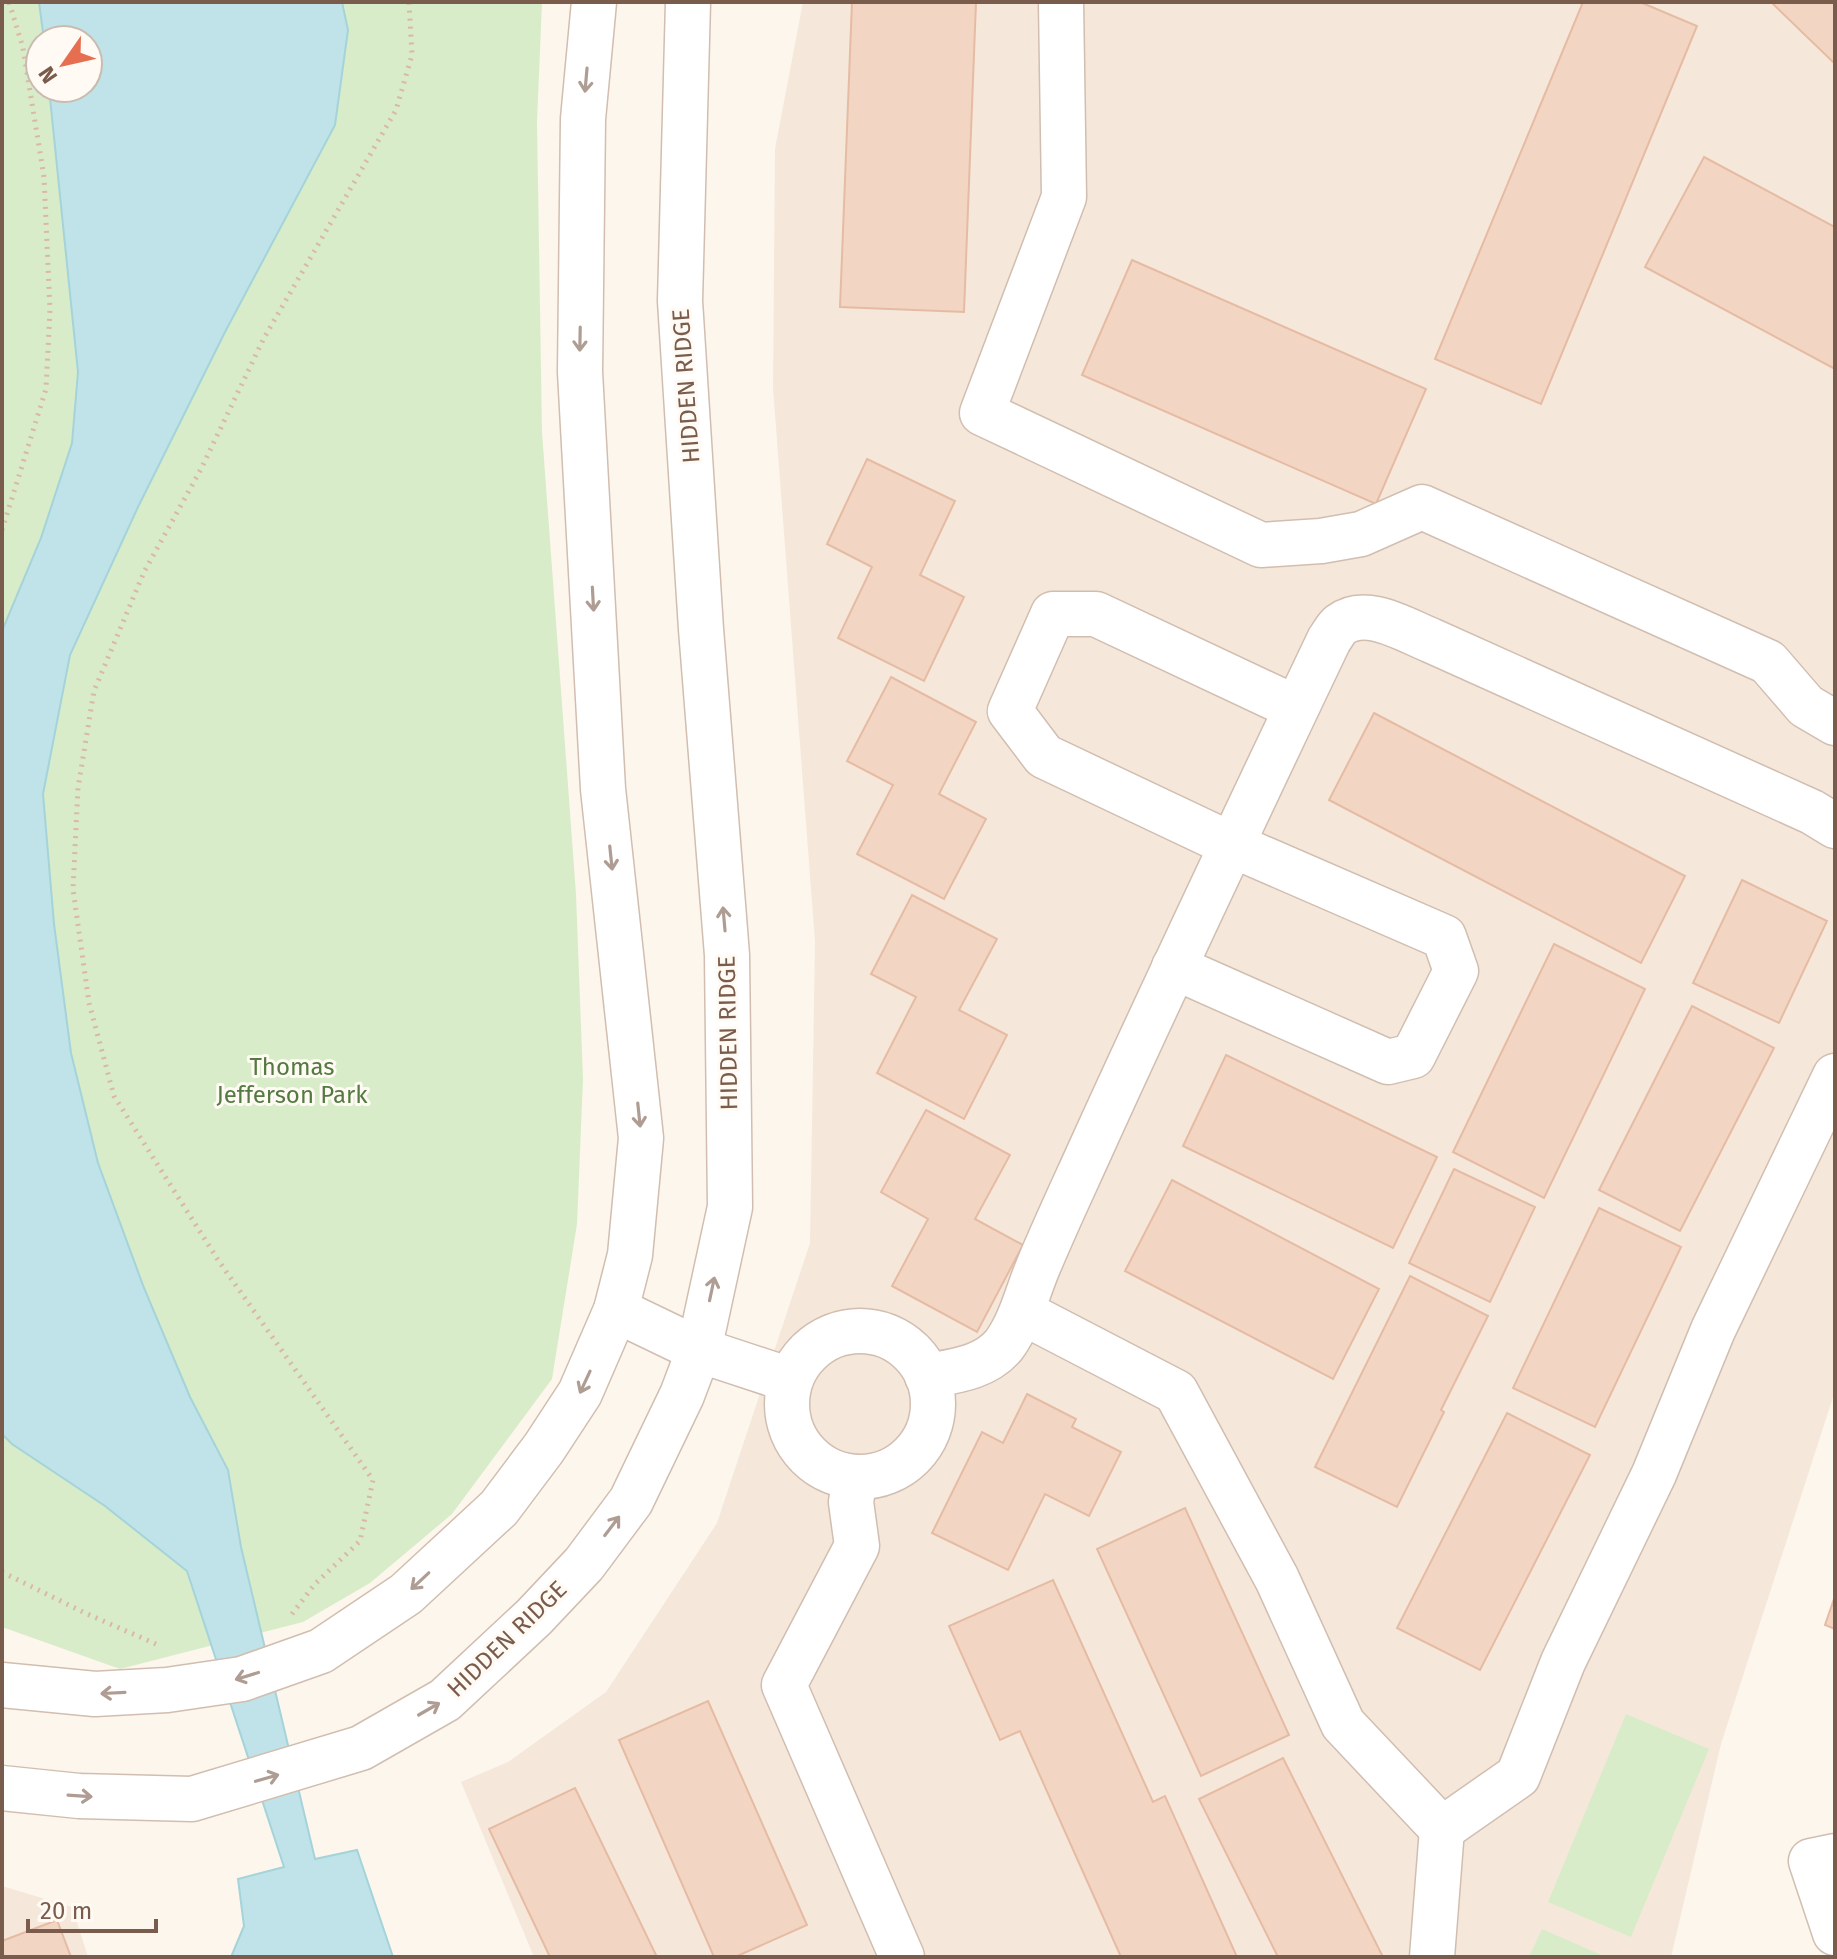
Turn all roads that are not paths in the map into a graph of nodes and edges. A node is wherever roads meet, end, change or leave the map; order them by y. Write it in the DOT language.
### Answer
graph roads {
  1 [pos="594,2"];
  2 [pos="688,2"];
  3 [pos="1061,2"];
  4 [pos="1296,708"];
  5 [pos="1835,723"];
  6 [pos="1835,826"];
  7 [pos="1232,845"];
  8 [pos="1174,967"];
  9 [pos="1835,1076"];
  10 [pos="616,1310"];
  11 [pos="1022,1312"];
  12 [pos="699,1350"];
  13 [pos="927,1376"];
  14 [pos="790,1380"];
  15 [pos="855,1477"];
  16 [pos="2,1685"];
  17 [pos="2,1788"];
  18 [pos="1442,1829"];
  19 [pos="1835,1856"];
  20 [pos="1835,1933"];
  21 [pos="902,1957"];
  22 [pos="1432,1957"];
  1 -- 10 [label="street, one-way"];
  12 -- 2 [label="street, HIDDEN RIDGE, one-way"];
  3 -- 5 [label="street"];
  4 -- 6 [label="street"];
  4 -- 7 [label="street"];
  4 -- 7 [label="street"];
  7 -- 8 [label="street"];
  7 -- 8 [label="street"];
  8 -- 11 [label="street"];
  9 -- 18 [label="street"];
  10 -- 12 [label="street"];
  10 -- 16 [label="street, one-way"];
  11 -- 13 [label="street"];
  11 -- 18 [label="street"];
  12 -- 14 [label="street"];
  17 -- 12 [label="street, HIDDEN RIDGE, one-way"];
  13 -- 14 [label="street"];
  13 -- 15 [label="street"];
  14 -- 15 [label="street"];
  15 -- 21 [label="street"];
  18 -- 22 [label="street"];
  19 -- 20 [label="street"];
}
